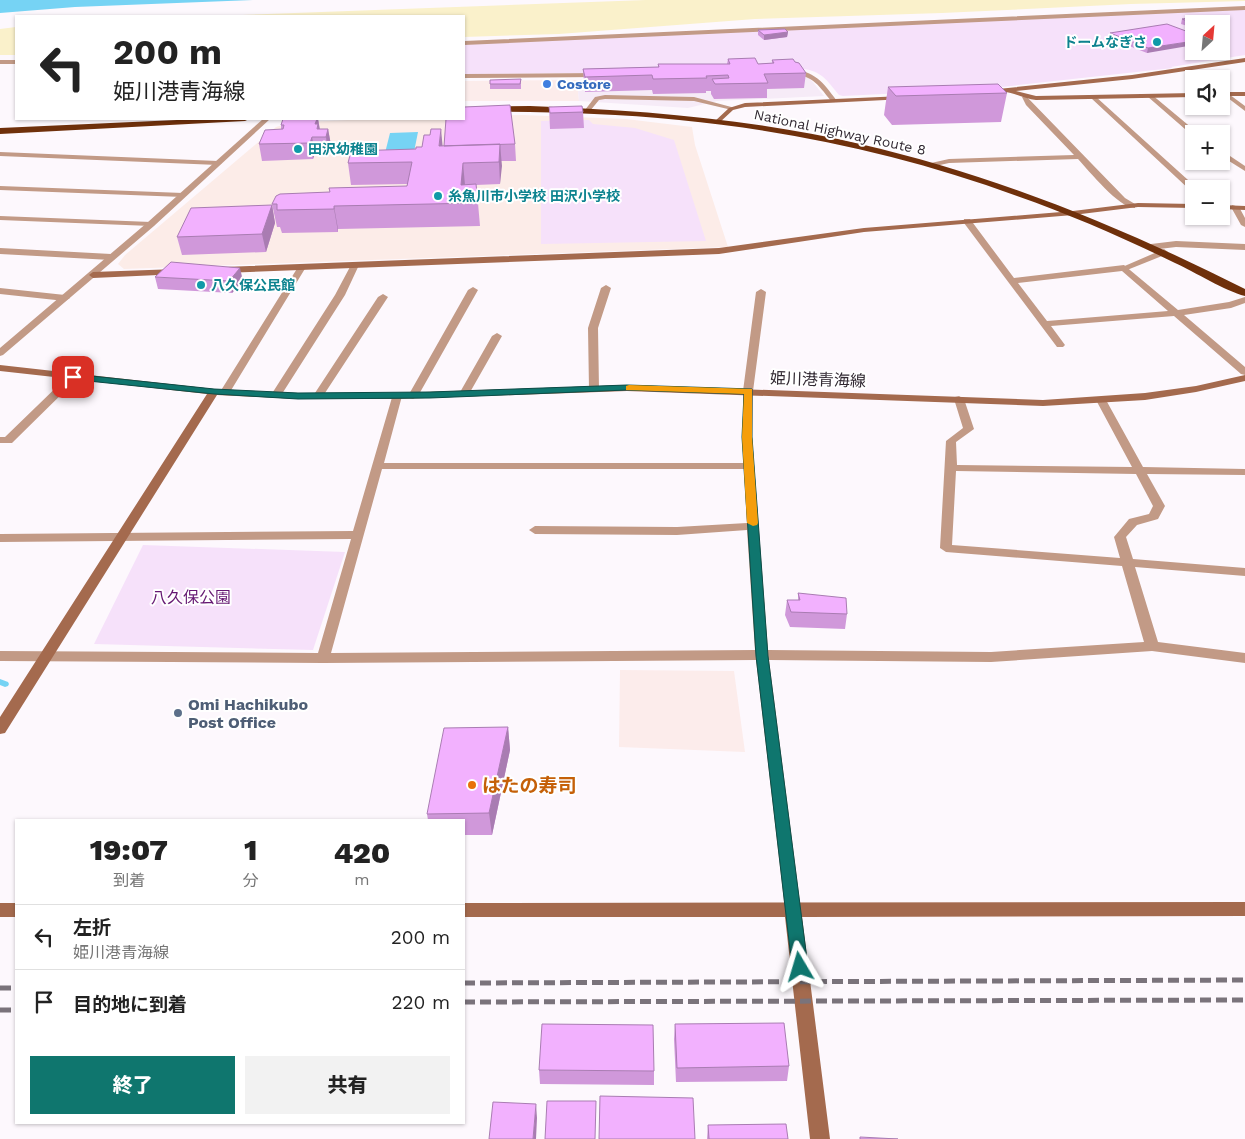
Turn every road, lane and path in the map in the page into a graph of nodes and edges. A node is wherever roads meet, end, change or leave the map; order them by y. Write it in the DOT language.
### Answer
graph roads {
  1 [pos="1245,8"];
  2 [pos="465,42"];
  3 [pos="1245,60"];
  4 [pos="0,62"];
  5 [pos="15,62"];
  6 [pos="778,71"];
  7 [pos="608,75"];
  8 [pos="465,76"];
  9 [pos="1008,90"];
  10 [pos="982,93"];
  11 [pos="1230,94"];
  12 [pos="1245,94"];
  13 [pos="1149,95"];
  14 [pos="1185,95"];
  15 [pos="914,97"];
  16 [pos="1025,97"];
  17 [pos="1093,97"];
  18 [pos="1230,98"];
  19 [pos="834,101"];
  20 [pos="465,108"];
  21 [pos="732,108"];
  22 [pos="1245,108"];
  23 [pos="588,110"];
  24 [pos="225,120"];
  25 [pos="266,120"];
  26 [pos="717,122"];
  27 [pos="1185,125"];
  28 [pos="0,131"];
  29 [pos="0,154"];
  30 [pos="1079,157"];
  31 [pos="1230,158"];
  32 [pos="218,163"];
  33 [pos="934,165"];
  34 [pos="1245,169"];
  35 [pos="1185,181"];
  36 [pos="0,188"];
  37 [pos="183,195"];
  38 [pos="1132,206"];
  39 [pos="1185,206"];
  40 [pos="1230,207"];
  41 [pos="1235,207"];
  42 [pos="1245,208"];
  43 [pos="1073,213"];
  44 [pos="0,218"];
  45 [pos="967,221"];
  46 [pos="151,224"];
  47 [pos="1245,225"];
  48 [pos="1151,247"];
  49 [pos="1245,247"];
  50 [pos="0,251"];
  51 [pos="1164,252"];
  52 [pos="111,256"];
  53 [pos="355,265"];
  54 [pos="302,267"];
  55 [pos="1124,268"];
  56 [pos="212,270"];
  57 [pos="182,271"];
  58 [pos="93,274"];
  59 [pos="1012,281"];
  60 [pos="606,288"];
  61 [pos="473,290"];
  62 [pos="0,291"];
  63 [pos="761,292"];
  64 [pos="1245,293"];
  65 [pos="383,297"];
  66 [pos="65,298"];
  67 [pos="1245,300"];
  68 [pos="1176,313"];
  69 [pos="1044,324"];
  70 [pos="497,336"];
  71 [pos="1060,345"];
  72 [pos="0,353"];
  73 [pos="0,368"];
  74 [pos="1245,372"];
  75 [pos="73,377"];
  76 [pos="1245,378"];
  77 [pos="594,389"];
  78 [pos="748,391"];
  79 [pos="219,392"];
  80 [pos="464,394"];
  81 [pos="276,395"];
  82 [pos="318,396"];
  83 [pos="396,396"];
  84 [pos="413,396"];
  85 [pos="959,399"];
  86 [pos="1101,400"];
  87 [pos="0,440"];
  88 [pos="377,466"];
  89 [pos="749,466"];
  90 [pos="951,468"];
  91 [pos="1141,471"];
  92 [pos="1245,472"];
  93 [pos="753,526"];
  94 [pos="535,530"];
  95 [pos="358,535"];
  96 [pos="0,538"];
  97 [pos="123,538"];
  98 [pos="1126,562"];
  99 [pos="1245,572"];
  100 [pos="1152,646"];
  101 [pos="0,656"];
  102 [pos="45,656"];
  103 [pos="762,656"];
  104 [pos="323,658"];
  105 [pos="1245,658"];
  106 [pos="0,729"];
  107 [pos="1245,909"];
  108 [pos="0,910"];
  109 [pos="15,910"];
  110 [pos="465,910"];
  111 [pos="793,910"];
  112 [pos="820,1139"];
  1 -- 2 [label="street"];
  3 -- 9 [label="street"];
  4 -- 5 [label="street"];
  6 -- 19 [label="street"];
  7 -- 8 [label="street"];
  9 -- 10 [label="street"];
  9 -- 16 [label="street"];
  11 -- 12 [label="street"];
  13 -- 14 [label="street"];
  13 -- 17 [label="street"];
  13 -- 27 [label="street"];
  15 -- 19 [label="street"];
  16 -- 17 [label="street"];
  16 -- 30 [label="street"];
  17 -- 35 [label="street"];
  18 -- 22 [label="street"];
  19 -- 21 [label="street"];
  20 -- 23 [label="highway, National Highway Route 8"];
  21 -- 23 [label="street"];
  21 -- 26 [label="street"];
  23 -- 26 [label="highway, National Highway Route 8"];
  24 -- 28 [label="highway"];
  25 -- 32 [label="street"];
  26 -- 33 [label="highway, National Highway Route 8"];
  29 -- 32 [label="street"];
  30 -- 33 [label="street"];
  30 -- 38 [label="street"];
  31 -- 34 [label="street"];
  32 -- 37 [label="street"];
  33 -- 43 [label="highway, National Highway Route 8"];
  36 -- 37 [label="street"];
  37 -- 46 [label="street"];
  38 -- 39 [label="street"];
  38 -- 43 [label="street"];
  40 -- 41 [label="street"];
  41 -- 42 [label="street"];
  41 -- 47 [label="street"];
  43 -- 45 [label="street"];
  43 -- 48 [label="highway, National Highway Route 8"];
  44 -- 46 [label="street"];
  45 -- 53 [label="street"];
  45 -- 59 [label="street"];
  46 -- 52 [label="street"];
  48 -- 49 [label="street"];
  48 -- 51 [label="highway, National Highway Route 8"];
  50 -- 52 [label="street"];
  51 -- 55 [label="street"];
  51 -- 64 [label="highway, National Highway Route 8"];
  52 -- 58 [label="street"];
  53 -- 54 [label="street"];
  53 -- 81 [label="street"];
  54 -- 56 [label="street"];
  54 -- 79 [label="street"];
  55 -- 59 [label="street"];
  55 -- 68 [label="street"];
  57 -- 58 [label="street"];
  58 -- 66 [label="street"];
  59 -- 69 [label="street"];
  60 -- 77 [label="street"];
  61 -- 84 [label="street"];
  62 -- 66 [label="street"];
  63 -- 78 [label="street"];
  65 -- 82 [label="street"];
  66 -- 72 [label="street"];
  67 -- 68 [label="street"];
  68 -- 69 [label="street"];
  68 -- 74 [label="street"];
  69 -- 71 [label="street"];
  70 -- 80 [label="street"];
  73 -- 75 [label="street, 姫川港青海線"];
  75 -- 79 [label="street, 姫川港青海線"];
  75 -- 87 [label="street"];
  76 -- 86 [label="street, 姫川港青海線"];
  77 -- 78 [label="street, 姫川港青海線"];
  77 -- 80 [label="street, 姫川港青海線"];
  78 -- 85 [label="street, 姫川港青海線"];
  78 -- 89 [label="street"];
  79 -- 81 [label="street, 姫川港青海線"];
  79 -- 97 [label="street"];
  80 -- 84 [label="street, 姫川港青海線"];
  81 -- 82 [label="street, 姫川港青海線"];
  82 -- 83 [label="street, 姫川港青海線"];
  83 -- 84 [label="street, 姫川港青海線"];
  83 -- 88 [label="street"];
  85 -- 86 [label="street, 姫川港青海線"];
  85 -- 90 [label="street"];
  86 -- 91 [label="street"];
  88 -- 89 [label="street"];
  88 -- 95 [label="street"];
  89 -- 93 [label="street"];
  90 -- 91 [label="street"];
  90 -- 98 [label="street"];
  91 -- 92 [label="street"];
  91 -- 98 [label="street"];
  93 -- 94 [label="street"];
  93 -- 103 [label="street"];
  95 -- 97 [label="street"];
  95 -- 104 [label="street"];
  96 -- 97 [label="street"];
  97 -- 102 [label="street"];
  98 -- 99 [label="street"];
  98 -- 100 [label="street"];
  100 -- 103 [label="street"];
  100 -- 105 [label="street"];
  101 -- 102 [label="street"];
  102 -- 104 [label="street"];
  102 -- 106 [label="street"];
  103 -- 104 [label="street"];
  103 -- 111 [label="street"];
  107 -- 111 [label="street"];
  108 -- 109 [label="street"];
  110 -- 111 [label="street"];
  111 -- 112 [label="street"];
}
